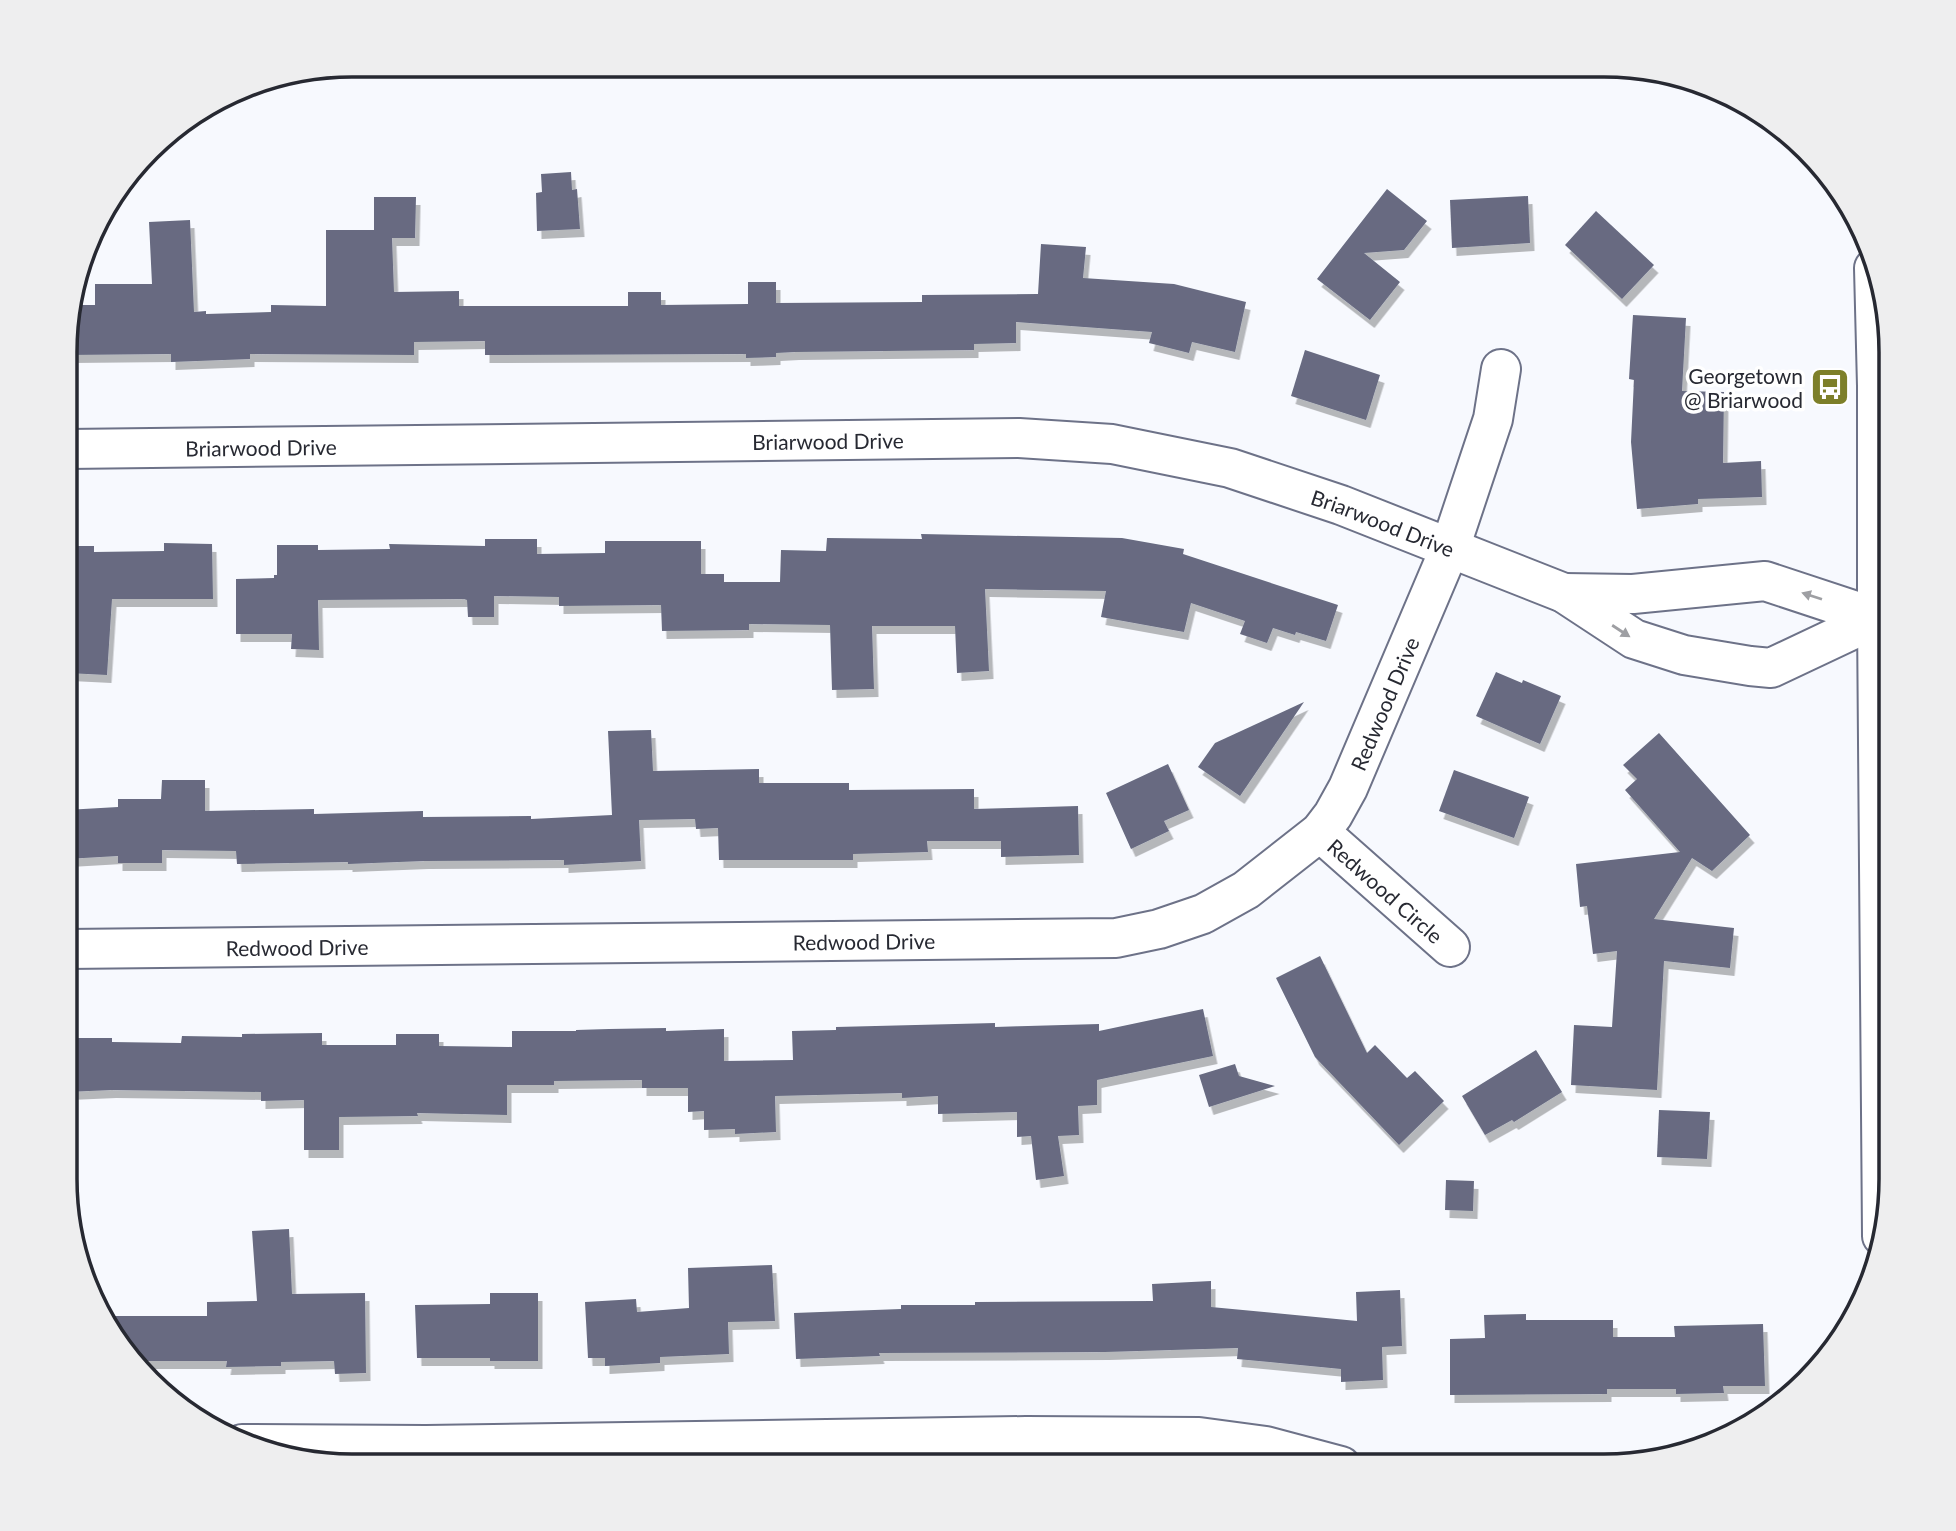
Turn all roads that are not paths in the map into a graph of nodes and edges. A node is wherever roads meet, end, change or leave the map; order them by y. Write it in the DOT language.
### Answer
graph roads {
  1 [pos="1875,303"];
  2 [pos="1501,369"];
  3 [pos="77,449"];
  4 [pos="1450,548"];
  5 [pos="1564,593"];
  6 [pos="1877,618"];
  7 [pos="1320,832"];
  8 [pos="1879,865"];
  9 [pos="1450,947"];
  10 [pos="77,949"];
  11 [pos="289,1447"];
  12 [pos="1026,1451"];
  13 [pos="410,1454"];
  14 [pos="577,1454"];
  15 [pos="1296,1454"];
  1 -- 6 [label="street"];
  2 -- 4 [label="street, Redwood Drive"];
  3 -- 4 [label="street, Briarwood Drive"];
  4 -- 5 [label="street, Briarwood Drive"];
  4 -- 7 [label="street, Redwood Drive"];
  6 -- 5 [label="street, Briarwood Drive, one-way"];
  5 -- 6 [label="street, Briarwood Drive, one-way"];
  6 -- 8 [label="street"];
  7 -- 9 [label="street, Redwood Circle"];
  7 -- 10 [label="street, Redwood Drive"];
  11 -- 13 [label="street"];
  12 -- 14 [label="street"];
  12 -- 15 [label="street"];
}
